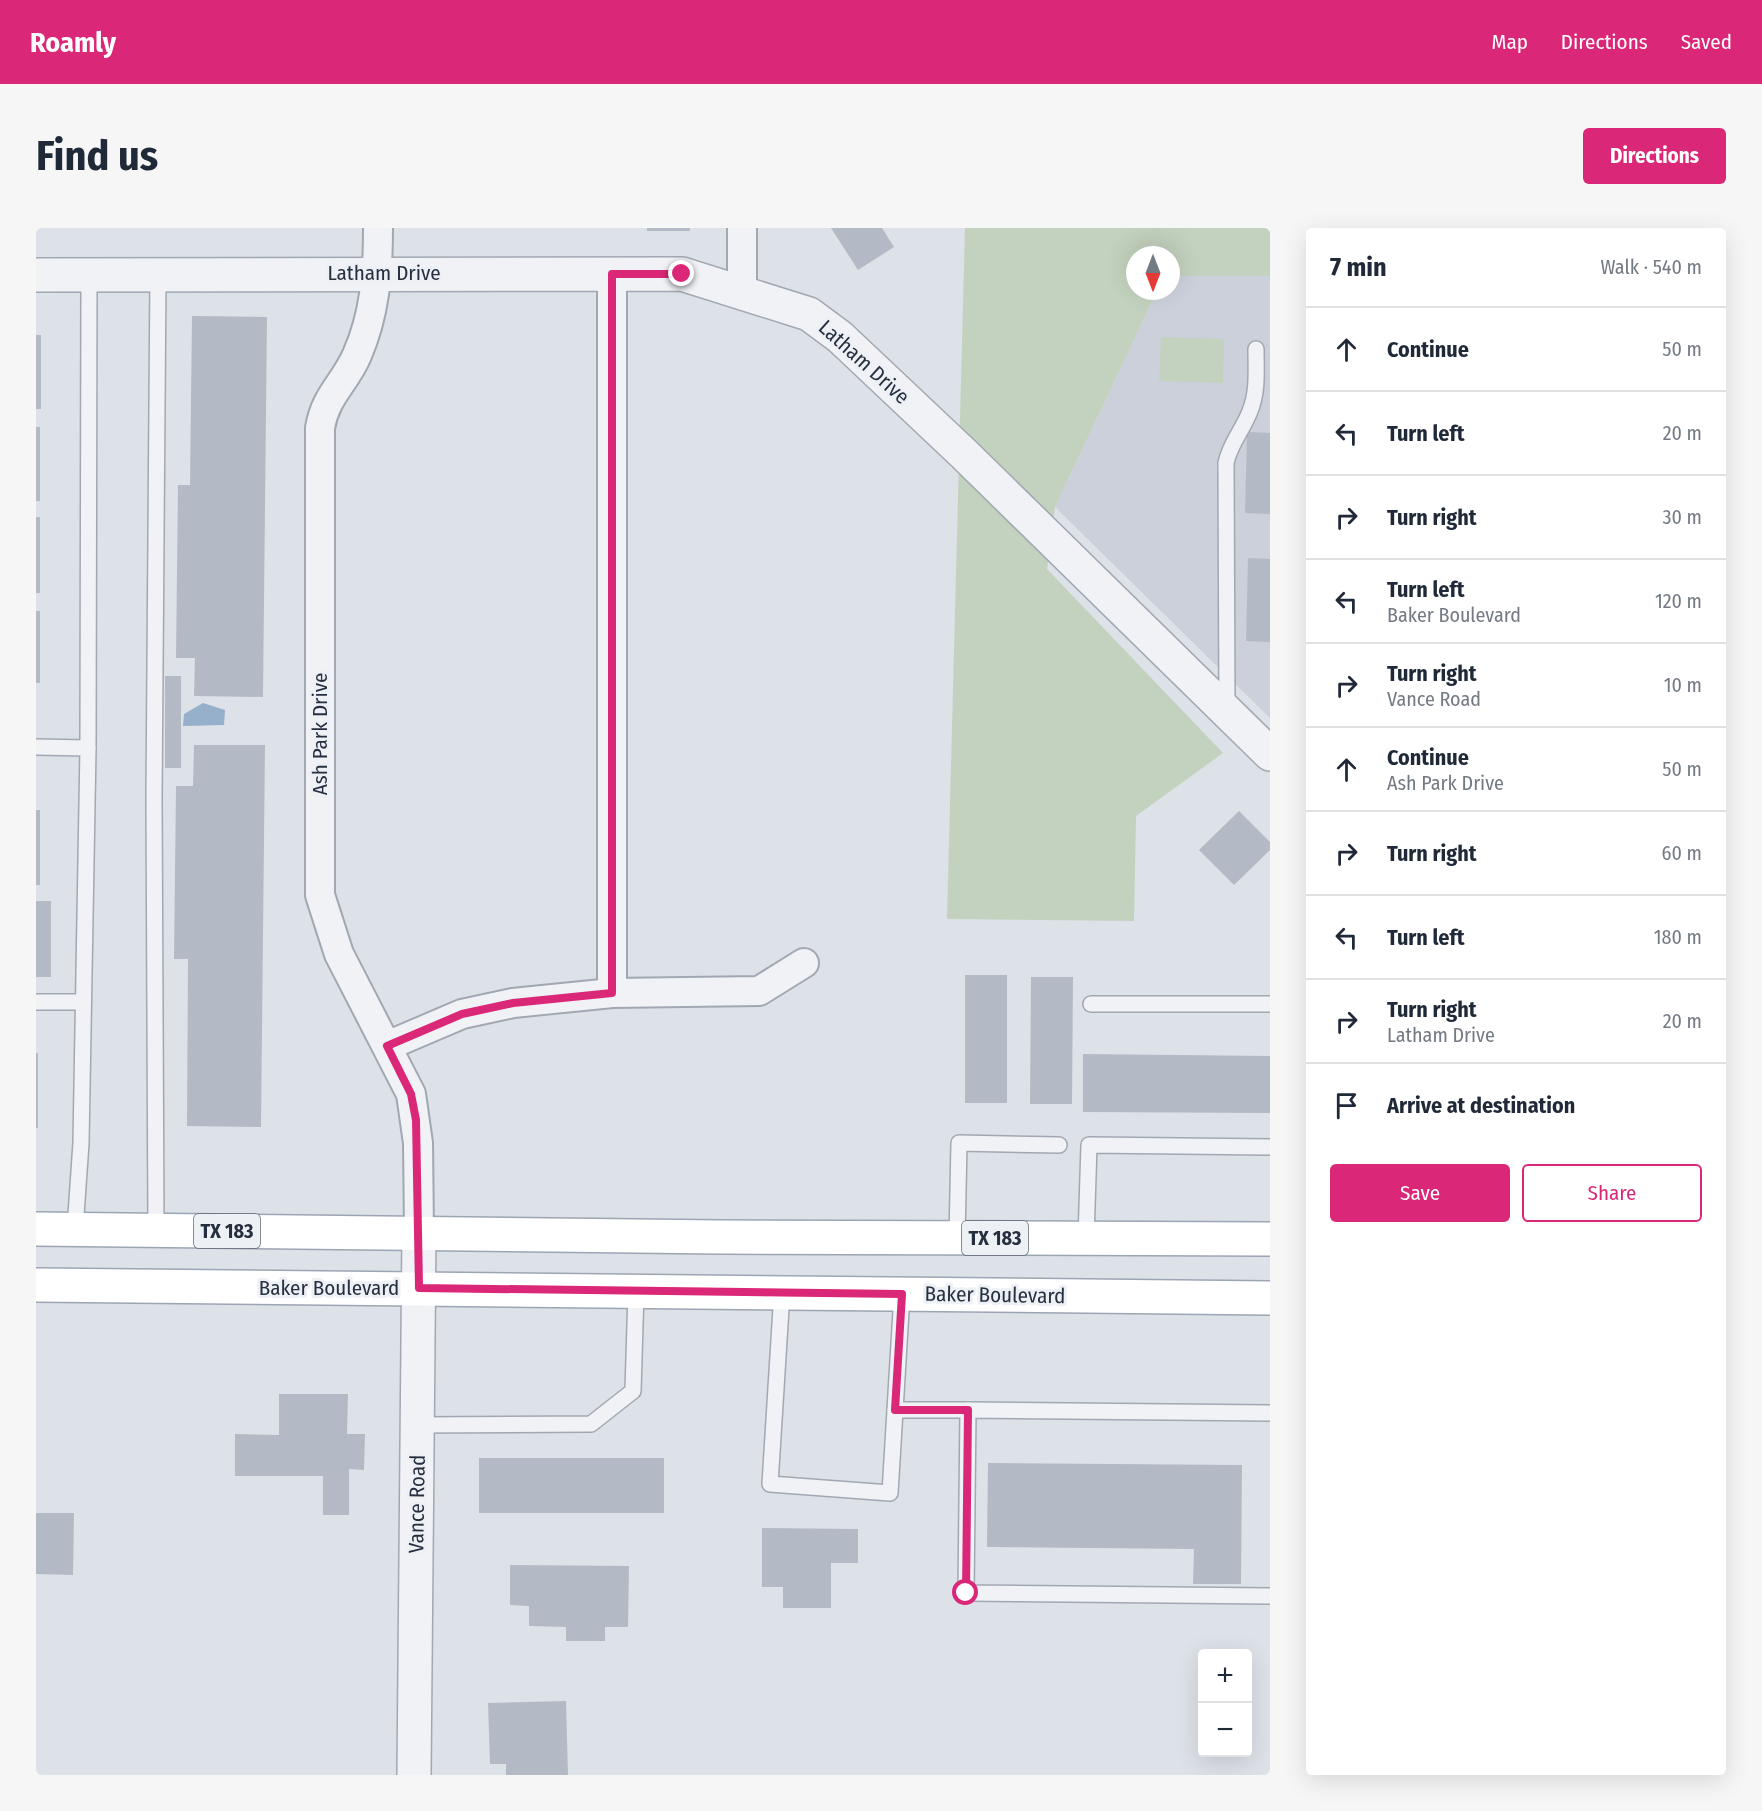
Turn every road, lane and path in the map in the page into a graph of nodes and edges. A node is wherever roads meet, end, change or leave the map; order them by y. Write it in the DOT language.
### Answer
graph roads {
  1 [pos="378,228"];
  2 [pos="742,228"];
  3 [pos="378,273"];
  4 [pos="158,274"];
  5 [pos="612,274"];
  6 [pos="36,275"];
  7 [pos="89,276"];
  8 [pos="742,292"];
  9 [pos="1256,349"];
  10 [pos="1227,711"];
  11 [pos="36,747"];
  12 [pos="88,748"];
  13 [pos="1270,754"];
  14 [pos="804,963"];
  15 [pos="612,993"];
  16 [pos="36,1002"];
  17 [pos="83,1002"];
  18 [pos="1091,1004"];
  19 [pos="1270,1004"];
  20 [pos="387,1046"];
  21 [pos="1059,1145"];
  22 [pos="1270,1147"];
  23 [pos="36,1229"];
  24 [pos="75,1229"];
  25 [pos="156,1230"];
  26 [pos="419,1232"];
  27 [pos="957,1238"];
  28 [pos="1086,1238"];
  29 [pos="1270,1239"];
  30 [pos="36,1286"];
  31 [pos="419,1288"];
  32 [pos="636,1291"];
  33 [pos="782,1292"];
  34 [pos="902,1294"];
  35 [pos="1270,1298"];
  36 [pos="895,1410"];
  37 [pos="968,1410"];
  38 [pos="1270,1413"];
  39 [pos="418,1425"];
  40 [pos="1270,1596"];
  41 [pos="414,1775"];
  1 -- 3 [label="street, Ash Park Drive"];
  2 -- 8 [label="street"];
  3 -- 4 [label="street, Latham Drive"];
  3 -- 5 [label="street, Latham Drive"];
  3 -- 20 [label="street, Ash Park Drive"];
  4 -- 7 [label="street, Latham Drive"];
  4 -- 25 [label="lane"];
  5 -- 8 [label="street, Latham Drive"];
  5 -- 15 [label="street"];
  6 -- 7 [label="street, Latham Drive"];
  7 -- 12 [label="lane"];
  8 -- 10 [label="street, Latham Drive"];
  9 -- 10 [label="lane"];
  10 -- 13 [label="street, Latham Drive"];
  11 -- 12 [label="lane"];
  12 -- 17 [label="lane"];
  14 -- 15 [label="street"];
  15 -- 20 [label="street"];
  16 -- 17 [label="lane"];
  17 -- 24 [label="lane"];
  18 -- 19 [label="lane"];
  20 -- 26 [label="street, Ash Park Drive"];
  21 -- 27 [label="lane"];
  22 -- 28 [label="lane"];
  23 -- 24 [label="main road, TX 183"];
  24 -- 25 [label="main road, TX 183"];
  25 -- 26 [label="main road, TX 183"];
  26 -- 27 [label="main road, TX 183"];
  26 -- 31 [label="street, Vance Road"];
  27 -- 28 [label="main road, TX 183"];
  28 -- 29 [label="main road, TX 183"];
  30 -- 31 [label="main road, Baker Boulevard"];
  31 -- 32 [label="main road, Baker Boulevard"];
  31 -- 39 [label="street, Vance Road"];
  32 -- 33 [label="main road, Baker Boulevard"];
  32 -- 39 [label="lane"];
  33 -- 34 [label="main road, Baker Boulevard"];
  33 -- 36 [label="lane"];
  34 -- 35 [label="main road, Baker Boulevard"];
  34 -- 36 [label="lane"];
  36 -- 37 [label="lane"];
  37 -- 38 [label="lane"];
  37 -- 40 [label="lane"];
  39 -- 41 [label="street, Vance Road"];
}
